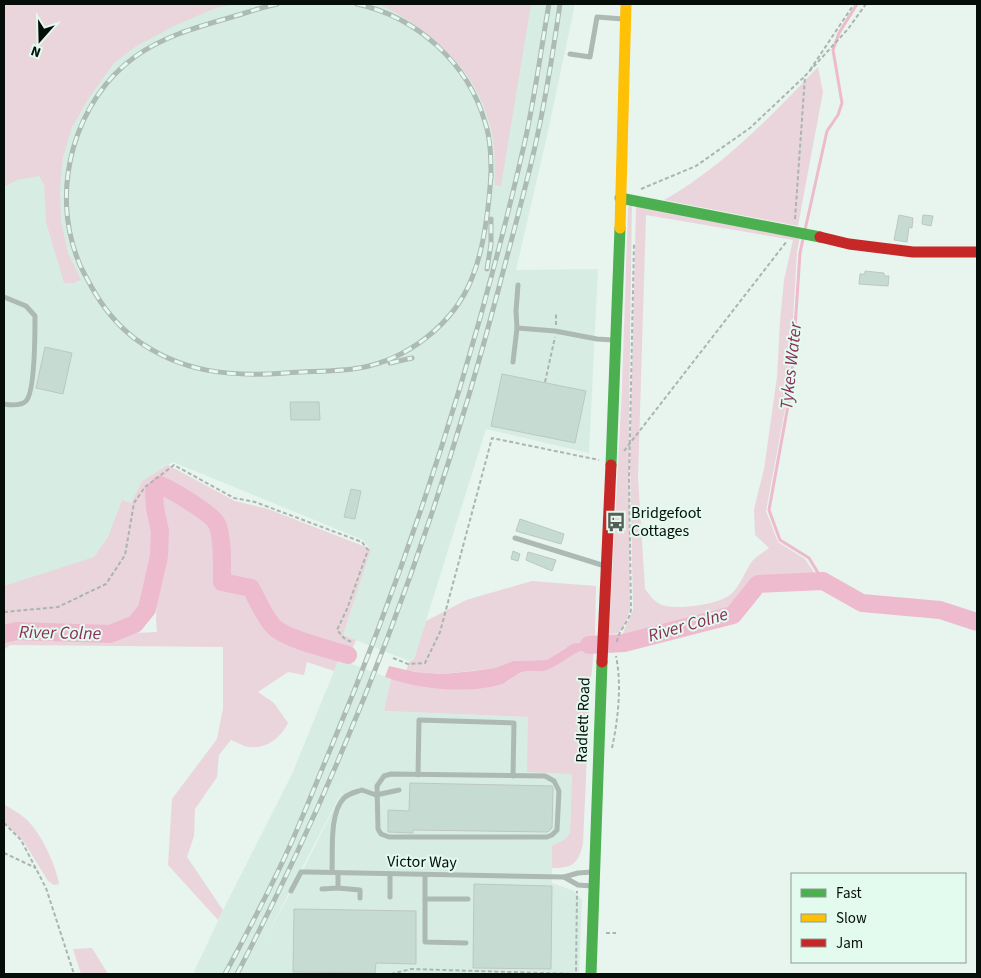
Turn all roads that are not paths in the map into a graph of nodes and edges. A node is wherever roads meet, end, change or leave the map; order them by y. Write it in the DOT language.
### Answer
graph roads {
  1 [pos="626,4"];
  2 [pos="626,20"];
  3 [pos="570,54"];
  4 [pos="620,198"];
  5 [pos="977,252"];
  6 [pos="518,285"];
  7 [pos="4,297"];
  8 [pos="517,328"];
  9 [pos="616,340"];
  10 [pos="512,362"];
  11 [pos="4,404"];
  12 [pos="515,538"];
  13 [pos="606,566"];
  14 [pos="418,774"];
  15 [pos="513,776"];
  16 [pos="399,790"];
  17 [pos="376,795"];
  18 [pos="335,872"];
  19 [pos="593,872"];
  20 [pos="390,874"];
  21 [pos="425,875"];
  22 [pos="564,877"];
  23 [pos="593,886"];
  24 [pos="322,888"];
  25 [pos="338,888"];
  26 [pos="291,891"];
  27 [pos="390,897"];
  28 [pos="360,898"];
  29 [pos="425,899"];
  30 [pos="468,899"];
  31 [pos="466,943"];
  32 [pos="591,974"];
  1 -- 2 [label="main road, Radlett Road"];
  2 -- 3 [label="lane"];
  2 -- 4 [label="main road, Radlett Road"];
  4 -- 5 [label="main road"];
  4 -- 9 [label="main road, Radlett Road"];
  6 -- 8 [label="lane"];
  7 -- 11 [label="lane"];
  8 -- 9 [label="lane"];
  8 -- 10 [label="lane"];
  9 -- 13 [label="main road, Radlett Road"];
  12 -- 13 [label="lane"];
  13 -- 19 [label="main road, Radlett Road"];
  14 -- 15 [label="lane"];
  14 -- 15 [label="lane"];
  14 -- 17 [label="lane"];
  15 -- 17 [label="lane"];
  16 -- 17 [label="lane"];
  17 -- 18 [label="lane"];
  18 -- 20 [label="lane, Victor Way"];
  18 -- 25 [label="lane"];
  18 -- 26 [label="lane, Victor Way"];
  19 -- 22 [label="lane, Victor Way"];
  19 -- 23 [label="main road, Radlett Road"];
  20 -- 21 [label="lane, Victor Way"];
  20 -- 27 [label="lane"];
  21 -- 22 [label="lane, Victor Way"];
  21 -- 29 [label="lane"];
  22 -- 23 [label="lane, Victor Way"];
  23 -- 32 [label="main road, Radlett Road"];
  24 -- 25 [label="lane"];
  25 -- 28 [label="lane"];
  29 -- 30 [label="lane"];
  29 -- 31 [label="lane"];
}
